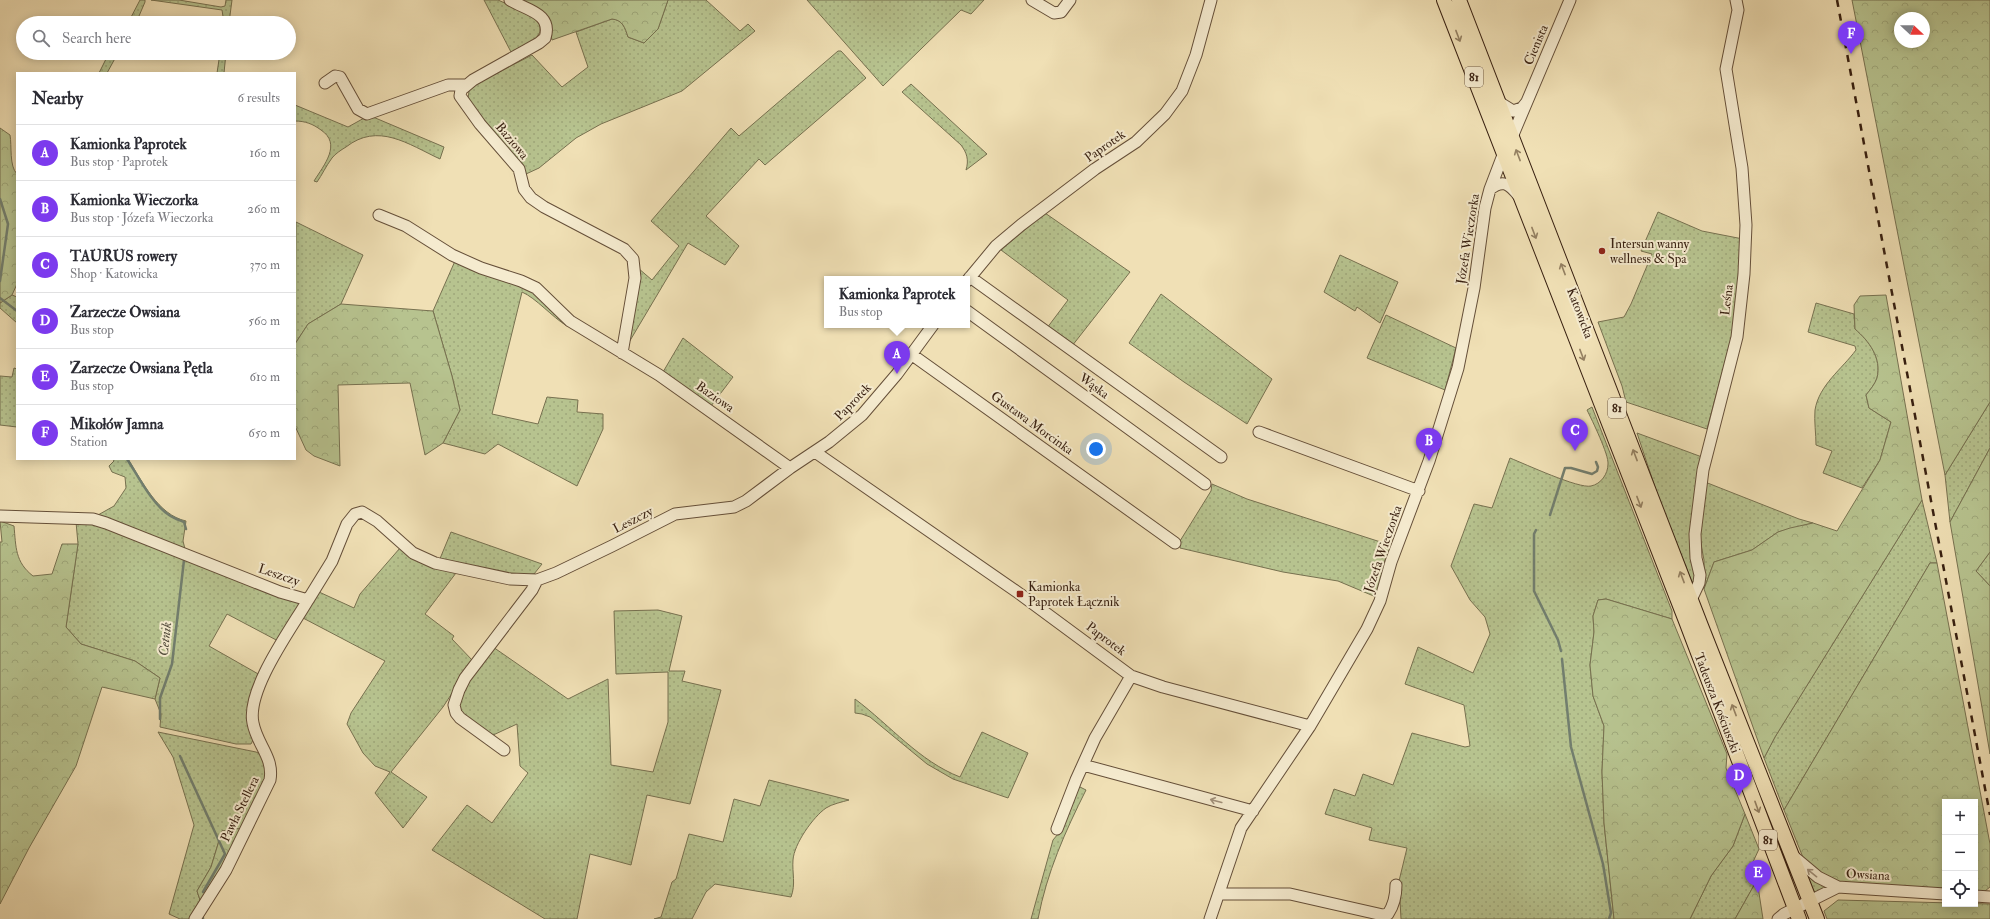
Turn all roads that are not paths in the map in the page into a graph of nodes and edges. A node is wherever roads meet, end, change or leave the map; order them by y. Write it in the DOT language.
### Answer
graph roads {
  1 [pos="510,0"];
  2 [pos="1032,0"];
  3 [pos="1070,0"];
  4 [pos="1211,0"];
  5 [pos="1444,0"];
  6 [pos="1459,0"];
  7 [pos="1570,0"];
  8 [pos="1736,0"];
  9 [pos="325,83"];
  10 [pos="465,85"];
  11 [pos="1497,101"];
  12 [pos="1528,101"];
  13 [pos="1512,137"];
  14 [pos="1503,155"];
  15 [pos="1490,189"];
  16 [pos="1520,197"];
  17 [pos="379,214"];
  18 [pos="970,278"];
  19 [pos="970,280"];
  20 [pos="970,313"];
  21 [pos="931,328"];
  22 [pos="622,353"];
  23 [pos="911,354"];
  24 [pos="1259,432"];
  25 [pos="815,452"];
  26 [pos="1221,457"];
  27 [pos="790,468"];
  28 [pos="1205,484"];
  29 [pos="1419,491"];
  30 [pos="746,501"];
  31 [pos="0,516"];
  32 [pos="1175,543"];
  33 [pos="537,580"];
  34 [pos="308,600"];
  35 [pos="1691,600"];
  36 [pos="1686,621"];
  37 [pos="1701,626"];
  38 [pos="1132,676"];
  39 [pos="1310,726"];
  40 [pos="504,750"];
  41 [pos="1083,765"];
  42 [pos="1253,811"];
  43 [pos="1057,829"];
  44 [pos="1790,853"];
  45 [pos="1396,885"];
  46 [pos="1838,887"];
  47 [pos="1218,894"];
  48 [pos="1942,894"];
  49 [pos="1978,896"];
  50 [pos="1990,897"];
  51 [pos="1810,902"];
  52 [pos="1797,914"];
  53 [pos="195,919"];
  54 [pos="1210,919"];
  55 [pos="1778,919"];
  56 [pos="1816,919"];
  1 -- 10 [label="street"];
  2 -- 3 [label="street"];
  4 -- 18 [label="street, Paprotek"];
  5 -- 14 [label="main road, Katowicka / 81, one-way"];
  6 -- 11 [label="main road, Katowicka / 81"];
  7 -- 12 [label="street, Cienista"];
  8 -- 35 [label="street, Leśna"];
  9 -- 10 [label="street"];
  10 -- 22 [label="street, Baziowa"];
  11 -- 12 [label="street"];
  11 -- 13 [label="main road, Katowicka / 81"];
  12 -- 13 [label="street, Cienista"];
  35 -- 13 [label="main road, Katowicka / 81, one-way"];
  14 -- 15 [label="street, Józefa Wieczorka"];
  14 -- 16 [label="main road, Katowicka / 81"];
  15 -- 16 [label="street"];
  15 -- 29 [label="street, Józefa Wieczorka"];
  16 -- 36 [label="main road, Katowicka / 81, one-way"];
  17 -- 22 [label="street, Baziowa"];
  19 -- 26 [label="street"];
  20 -- 28 [label="street, Wąska"];
  21 -- 23 [label="street, Paprotek"];
  22 -- 27 [label="street, Baziowa"];
  23 -- 25 [label="street, Paprotek"];
  23 -- 32 [label="street, Gustawa Morcinka"];
  24 -- 29 [label="street"];
  25 -- 27 [label="street, Paprotek"];
  25 -- 38 [label="street, Paprotek"];
  27 -- 30 [label="street, Paprotek"];
  29 -- 39 [label="street, Józefa Wieczorka"];
  30 -- 33 [label="street, Leszczy"];
  31 -- 34 [label="street, Leszczy"];
  33 -- 34 [label="street, Leszczy"];
  33 -- 40 [label="street"];
  34 -- 53 [label="street, Pawła Stellera"];
  35 -- 37 [label="main road, Katowicka / 81"];
  36 -- 52 [label="main road, Tadeusza Kościuszki / 81, one-way"];
  44 -- 37 [label="main road, Tadeusza Kościuszki / 81, one-way"];
  38 -- 39 [label="street, Paprotek"];
  38 -- 41 [label="street"];
  39 -- 42 [label="street, Józefa Wieczorka"];
  42 -- 41 [label="street, one-way"];
  41 -- 43 [label="street"];
  42 -- 47 [label="street, Józefa Wieczorka"];
  46 -- 44 [label="street, one-way"];
  44 -- 51 [label="main road, Tadeusza Kościuszki / 81"];
  45 -- 47 [label="street"];
  46 -- 48 [label="street, Owsiana"];
  46 -- 51 [label="street, Owsiana"];
  47 -- 54 [label="street, Józefa Wieczorka"];
  49 -- 50 [label="street"];
  51 -- 52 [label="street, Owsiana"];
  51 -- 56 [label="main road, Tadeusza Kościuszki / 81"];
  52 -- 55 [label="street, Owsiana"];
}
